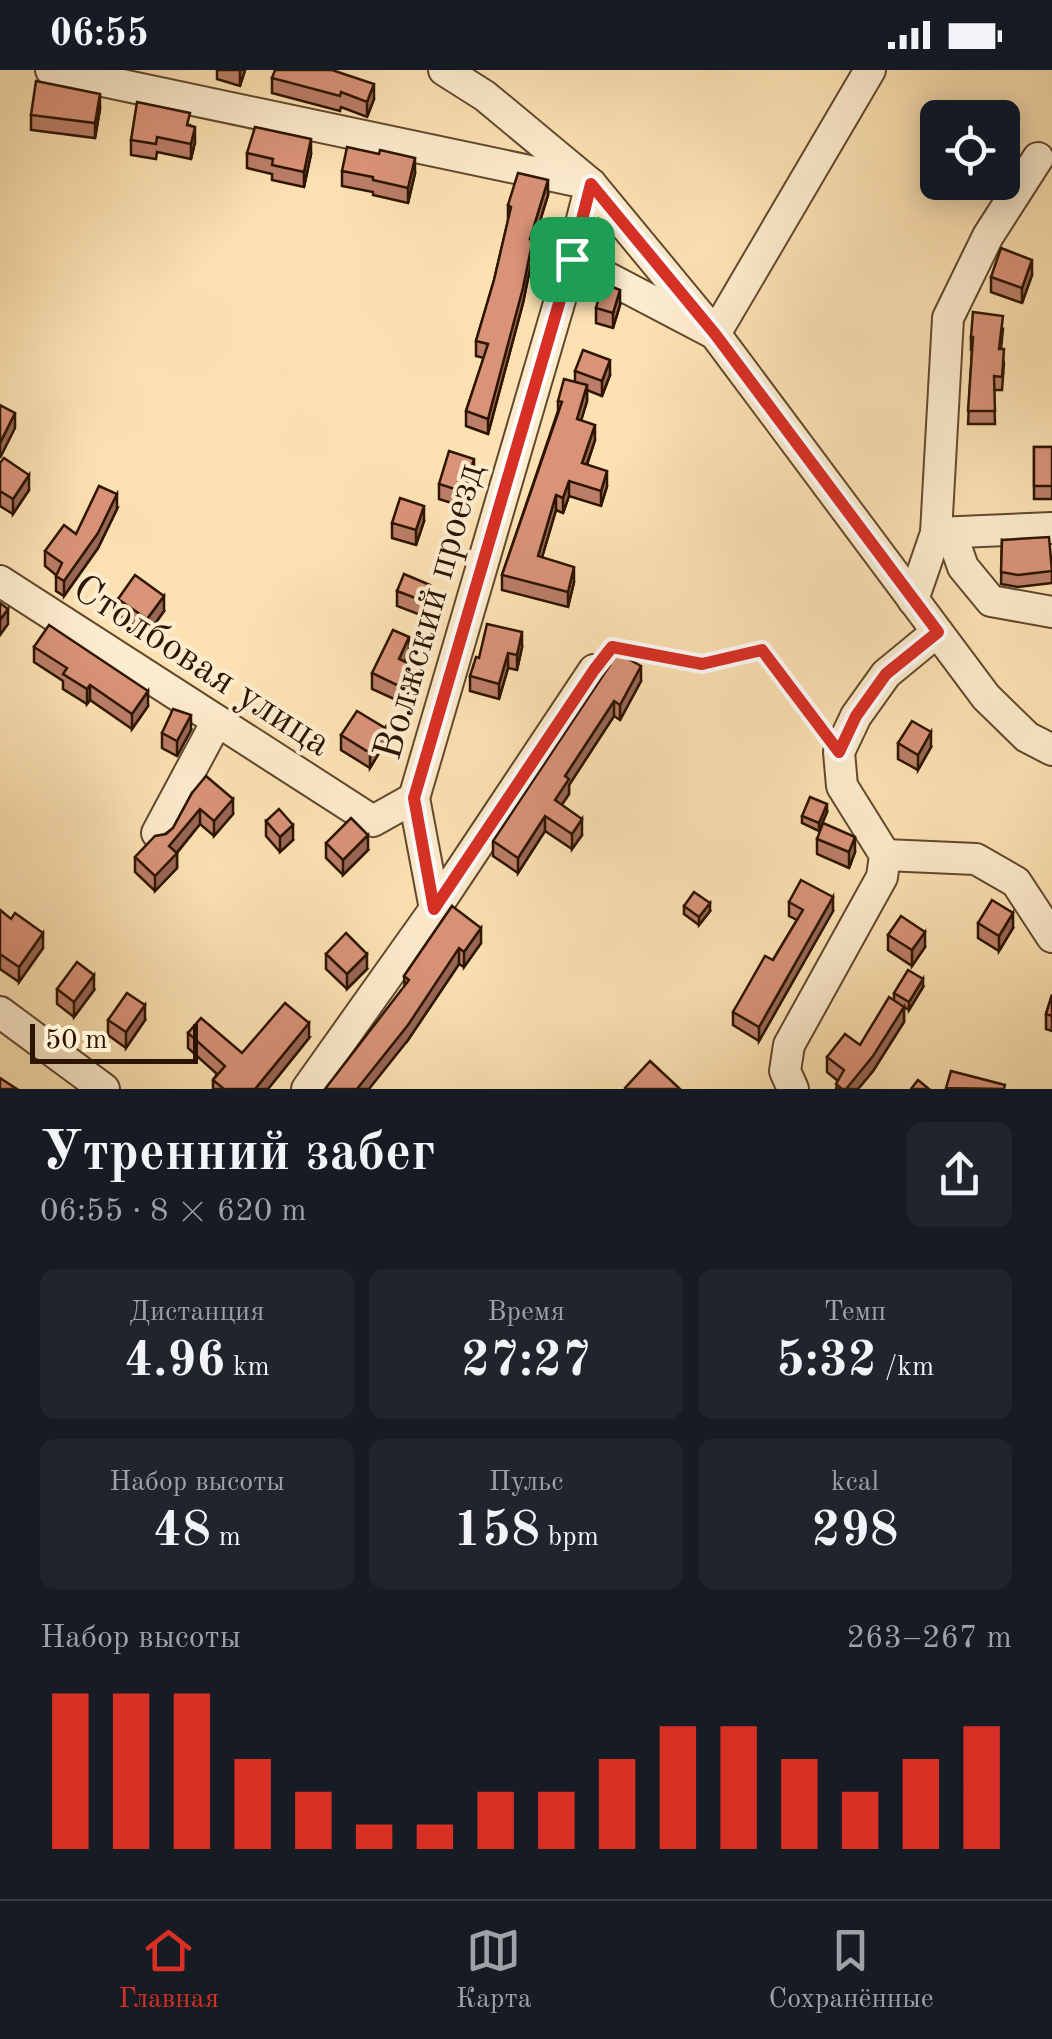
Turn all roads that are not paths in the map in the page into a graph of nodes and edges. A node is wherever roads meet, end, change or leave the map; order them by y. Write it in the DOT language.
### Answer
graph roads {
  1 [pos="51,70"];
  2 [pos="444,70"];
  3 [pos="870,70"];
  4 [pos="1038,158"];
  5 [pos="591,184"];
  6 [pos="572,259"];
  7 [pos="715,334"];
  8 [pos="1052,528"];
  9 [pos="944,533"];
  10 [pos="0,581"];
  11 [pos="913,600"];
  12 [pos="1052,612"];
  13 [pos="938,632"];
  14 [pos="594,670"];
  15 [pos="217,720"];
  16 [pos="1052,750"];
  17 [pos="414,798"];
  18 [pos="157,833"];
  19 [pos="884,855"];
  20 [pos="434,909"];
  21 [pos="1052,937"];
  22 [pos="0,1012"];
  23 [pos="104,1089"];
  24 [pos="308,1089"];
  25 [pos="793,1089"];
  1 -- 5 [label="street"];
  2 -- 5 [label="street"];
  3 -- 7 [label="street"];
  4 -- 9 [label="street"];
  5 -- 6 [label="street, Волжский проезд"];
  5 -- 7 [label="street"];
  6 -- 7 [label="street"];
  6 -- 17 [label="street, Волжский проезд"];
  7 -- 11 [label="street"];
  8 -- 9 [label="street"];
  9 -- 11 [label="street"];
  9 -- 12 [label="street"];
  10 -- 15 [label="street, Столбовая улица"];
  11 -- 13 [label="street"];
  13 -- 16 [label="street"];
  13 -- 19 [label="street"];
  14 -- 20 [label="street"];
  15 -- 17 [label="street, Столбовая улица"];
  15 -- 18 [label="street"];
  17 -- 20 [label="street, Волжский проезд"];
  19 -- 21 [label="street"];
  19 -- 25 [label="street"];
  20 -- 24 [label="street"];
  22 -- 23 [label="street"];
}
